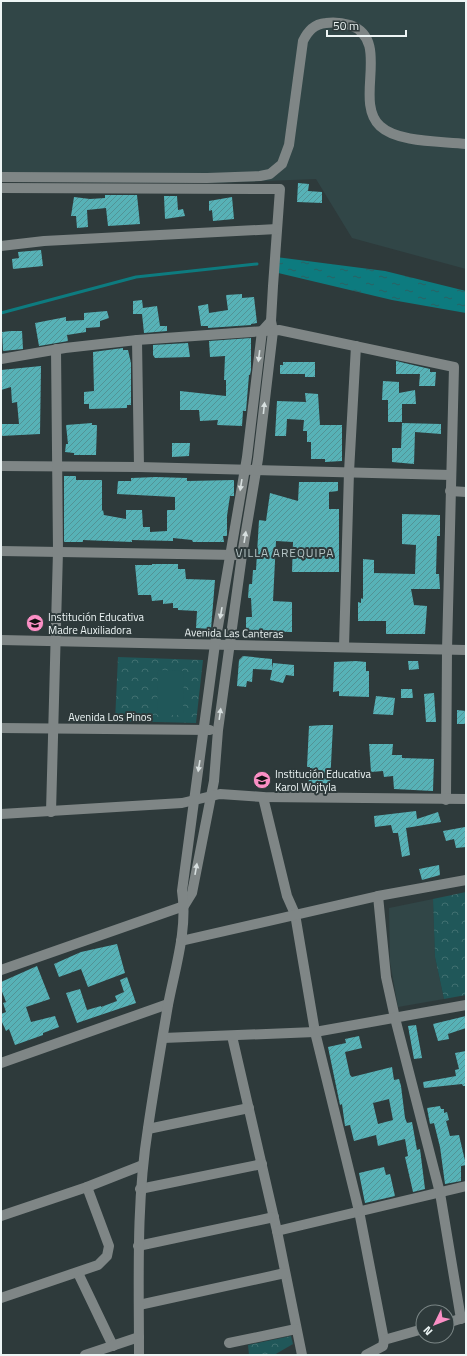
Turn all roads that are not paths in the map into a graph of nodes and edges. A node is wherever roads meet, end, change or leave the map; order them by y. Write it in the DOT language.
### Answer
graph roads {
  1 [pos="466,144"];
  2 [pos="1,177"];
  3 [pos="1,188"];
  4 [pos="276,229"];
  5 [pos="1,246"];
  6 [pos="272,326"];
  7 [pos="262,331"];
  8 [pos="137,340"];
  9 [pos="356,346"];
  10 [pos="56,349"];
  11 [pos="1,359"];
  12 [pos="1,466"];
  13 [pos="56,466"];
  14 [pos="139,467"];
  15 [pos="244,470"];
  16 [pos="256,470"];
  17 [pos="349,472"];
  18 [pos="451,475"];
  19 [pos="450,491"];
  20 [pos="466,492"];
  21 [pos="1,551"];
  22 [pos="58,551"];
  23 [pos="231,555"];
  24 [pos="242,555"];
  25 [pos="1,640"];
  26 [pos="55,640"];
  27 [pos="215,644"];
  28 [pos="230,644"];
  29 [pos="344,647"];
  30 [pos="447,650"];
  31 [pos="466,650"];
  32 [pos="1,728"];
  33 [pos="54,729"];
  34 [pos="205,730"];
  35 [pos="218,730"];
  36 [pos="263,797"];
  37 [pos="210,798"];
  38 [pos="195,800"];
  39 [pos="446,800"];
  40 [pos="466,800"];
  41 [pos="51,812"];
  42 [pos="1,814"];
  43 [pos="466,880"];
  44 [pos="378,896"];
  45 [pos="184,906"];
  46 [pos="295,914"];
  47 [pos="181,941"];
  48 [pos="1,970"];
  49 [pos="168,1004"];
  50 [pos="466,1005"];
  51 [pos="395,1018"];
  52 [pos="315,1032"];
  53 [pos="232,1036"];
  54 [pos="163,1038"];
  55 [pos="1,1063"];
  56 [pos="249,1108"];
  57 [pos="148,1129"];
  58 [pos="262,1164"];
  59 [pos="143,1165"];
  60 [pos="466,1186"];
  61 [pos="87,1187"];
  62 [pos="140,1189"];
  63 [pos="440,1193"];
  64 [pos="359,1211"];
  65 [pos="1,1216"];
  66 [pos="274,1217"];
  67 [pos="277,1231"];
  68 [pos="138,1246"];
  69 [pos="78,1273"];
  70 [pos="285,1273"];
  71 [pos="1,1298"];
  72 [pos="139,1305"];
  73 [pos="464,1318"];
  74 [pos="296,1329"];
  75 [pos="415,1331"];
  76 [pos="139,1337"];
  77 [pos="384,1340"];
  78 [pos="229,1343"];
  79 [pos="112,1346"];
  80 [pos="85,1355"];
  81 [pos="140,1355"];
  82 [pos="302,1355"];
  83 [pos="366,1355"];
  1 -- 2 [label="street"];
  3 -- 4 [label="street"];
  4 -- 5 [label="street"];
  4 -- 6 [label="street"];
  6 -- 7 [label="street"];
  6 -- 9 [label="street"];
  16 -- 6 [label="street, one-way"];
  7 -- 8 [label="street"];
  7 -- 15 [label="street, one-way"];
  8 -- 10 [label="street"];
  8 -- 14 [label="street"];
  9 -- 17 [label="street"];
  9 -- 18 [label="street"];
  10 -- 11 [label="street"];
  10 -- 13 [label="street"];
  12 -- 13 [label="street"];
  13 -- 14 [label="street"];
  13 -- 22 [label="street"];
  14 -- 15 [label="street"];
  15 -- 16 [label="street"];
  15 -- 23 [label="street, one-way"];
  16 -- 17 [label="street"];
  24 -- 16 [label="street, one-way"];
  17 -- 18 [label="street"];
  17 -- 29 [label="street"];
  18 -- 19 [label="street"];
  19 -- 20 [label="street"];
  19 -- 30 [label="street"];
  21 -- 22 [label="street"];
  22 -- 23 [label="street"];
  22 -- 26 [label="street"];
  23 -- 24 [label="street"];
  23 -- 27 [label="street, one-way"];
  24 -- 28 [label="street"];
  25 -- 26 [label="street, Avenida Las Canteras"];
  26 -- 27 [label="street, Avenida Las Canteras"];
  26 -- 33 [label="street"];
  27 -- 28 [label="street, Avenida Las Canteras"];
  27 -- 34 [label="street"];
  28 -- 29 [label="street, Avenida Las Canteras"];
  35 -- 28 [label="street, one-way"];
  29 -- 30 [label="street, Avenida Las Canteras"];
  30 -- 31 [label="street, Avenida Las Canteras"];
  30 -- 39 [label="street"];
  32 -- 33 [label="street, Avenida Los Pinos"];
  33 -- 34 [label="street, Avenida Los Pinos"];
  33 -- 41 [label="street"];
  34 -- 35 [label="street, Avenida Los Pinos"];
  34 -- 38 [label="street, one-way"];
  35 -- 37 [label="street"];
  36 -- 37 [label="street"];
  36 -- 39 [label="street"];
  36 -- 46 [label="street"];
  37 -- 38 [label="street"];
  45 -- 37 [label="street, one-way"];
  38 -- 41 [label="street"];
  38 -- 45 [label="street"];
  39 -- 40 [label="street"];
  41 -- 42 [label="street"];
  43 -- 44 [label="street"];
  44 -- 46 [label="street"];
  44 -- 51 [label="street"];
  45 -- 47 [label="street"];
  45 -- 48 [label="street"];
  46 -- 47 [label="street"];
  46 -- 52 [label="street"];
  47 -- 49 [label="street"];
  49 -- 54 [label="street"];
  49 -- 55 [label="street"];
  50 -- 51 [label="street"];
  51 -- 52 [label="street"];
  51 -- 63 [label="street"];
  52 -- 53 [label="street"];
  52 -- 64 [label="street"];
  53 -- 54 [label="street"];
  53 -- 56 [label="street"];
  54 -- 57 [label="street"];
  56 -- 57 [label="street"];
  56 -- 58 [label="street"];
  57 -- 59 [label="street"];
  58 -- 62 [label="street"];
  58 -- 66 [label="street"];
  59 -- 61 [label="street"];
  59 -- 62 [label="street"];
  60 -- 63 [label="street"];
  61 -- 65 [label="street"];
  61 -- 69 [label="street"];
  62 -- 68 [label="street"];
  63 -- 64 [label="street"];
  63 -- 73 [label="street"];
  64 -- 67 [label="street"];
  64 -- 77 [label="street"];
  66 -- 67 [label="street"];
  66 -- 68 [label="street"];
  67 -- 70 [label="street"];
  68 -- 72 [label="street"];
  69 -- 71 [label="street"];
  69 -- 79 [label="street"];
  70 -- 72 [label="street"];
  70 -- 74 [label="street"];
  72 -- 76 [label="street"];
  74 -- 78 [label="street"];
  74 -- 82 [label="street"];
  75 -- 77 [label="street"];
  76 -- 79 [label="street"];
  76 -- 81 [label="street"];
  77 -- 83 [label="street"];
  79 -- 80 [label="street"];
}
